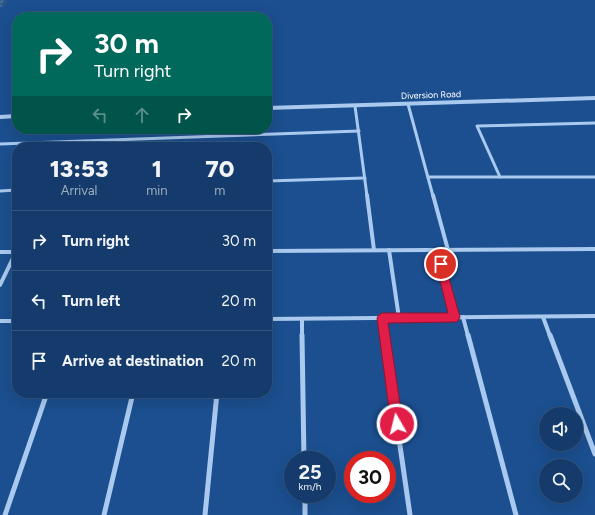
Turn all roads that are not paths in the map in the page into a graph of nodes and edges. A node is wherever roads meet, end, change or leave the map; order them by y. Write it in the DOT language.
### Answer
graph roads {
  1 [pos="595,98"];
  2 [pos="408,104"];
  3 [pos="355,106"];
  4 [pos="272,108"];
  5 [pos="12,116"];
  6 [pos="0,117"];
  7 [pos="595,124"];
  8 [pos="359,131"];
  9 [pos="55,142"];
  10 [pos="0,144"];
  11 [pos="12,144"];
  12 [pos="595,176"];
  13 [pos="428,177"];
  14 [pos="500,177"];
  15 [pos="365,178"];
  16 [pos="272,181"];
  17 [pos="12,190"];
  18 [pos="0,191"];
  19 [pos="595,249"];
  20 [pos="374,250"];
  21 [pos="389,250"];
  22 [pos="437,250"];
  23 [pos="448,250"];
  24 [pos="272,251"];
  25 [pos="0,252"];
  26 [pos="12,252"];
  27 [pos="12,262"];
  28 [pos="0,285"];
  29 [pos="595,316"];
  30 [pos="455,317"];
  31 [pos="543,317"];
  32 [pos="382,318"];
  33 [pos="399,318"];
  34 [pos="463,318"];
  35 [pos="272,319"];
  36 [pos="302,319"];
  37 [pos="0,321"];
  38 [pos="12,321"];
  39 [pos="44,398"];
  40 [pos="132,398"];
  41 [pos="217,398"];
  42 [pos="304,451"];
  43 [pos="595,454"];
  44 [pos="305,503"];
  45 [pos="5,515"];
  46 [pos="104,515"];
  47 [pos="205,515"];
  48 [pos="305,515"];
  49 [pos="410,515"];
  50 [pos="516,515"];
  1 -- 2 [label="street, Diversion Road"];
  2 -- 3 [label="street, Diversion Road"];
  2 -- 13 [label="street"];
  3 -- 4 [label="street, Diversion Road"];
  3 -- 8 [label="street"];
  5 -- 6 [label="street"];
  7 -- 14 [label="street"];
  8 -- 9 [label="street"];
  8 -- 15 [label="street"];
  10 -- 11 [label="street"];
  12 -- 14 [label="street"];
  13 -- 14 [label="street"];
  13 -- 23 [label="street"];
  15 -- 16 [label="street"];
  15 -- 20 [label="street"];
  17 -- 18 [label="street"];
  19 -- 23 [label="street"];
  20 -- 21 [label="street"];
  20 -- 24 [label="street"];
  21 -- 22 [label="street"];
  21 -- 33 [label="street"];
  22 -- 23 [label="street"];
  22 -- 30 [label="street"];
  25 -- 26 [label="street"];
  27 -- 28 [label="street"];
  29 -- 31 [label="street"];
  30 -- 33 [label="street"];
  30 -- 34 [label="street"];
  31 -- 34 [label="street"];
  31 -- 43 [label="street"];
  32 -- 33 [label="street"];
  32 -- 36 [label="street"];
  32 -- 49 [label="street"];
  34 -- 50 [label="street"];
  35 -- 36 [label="street"];
  36 -- 42 [label="street"];
  37 -- 38 [label="street"];
  39 -- 45 [label="street"];
  40 -- 46 [label="street"];
  41 -- 47 [label="street"];
  44 -- 48 [label="street"];
}
